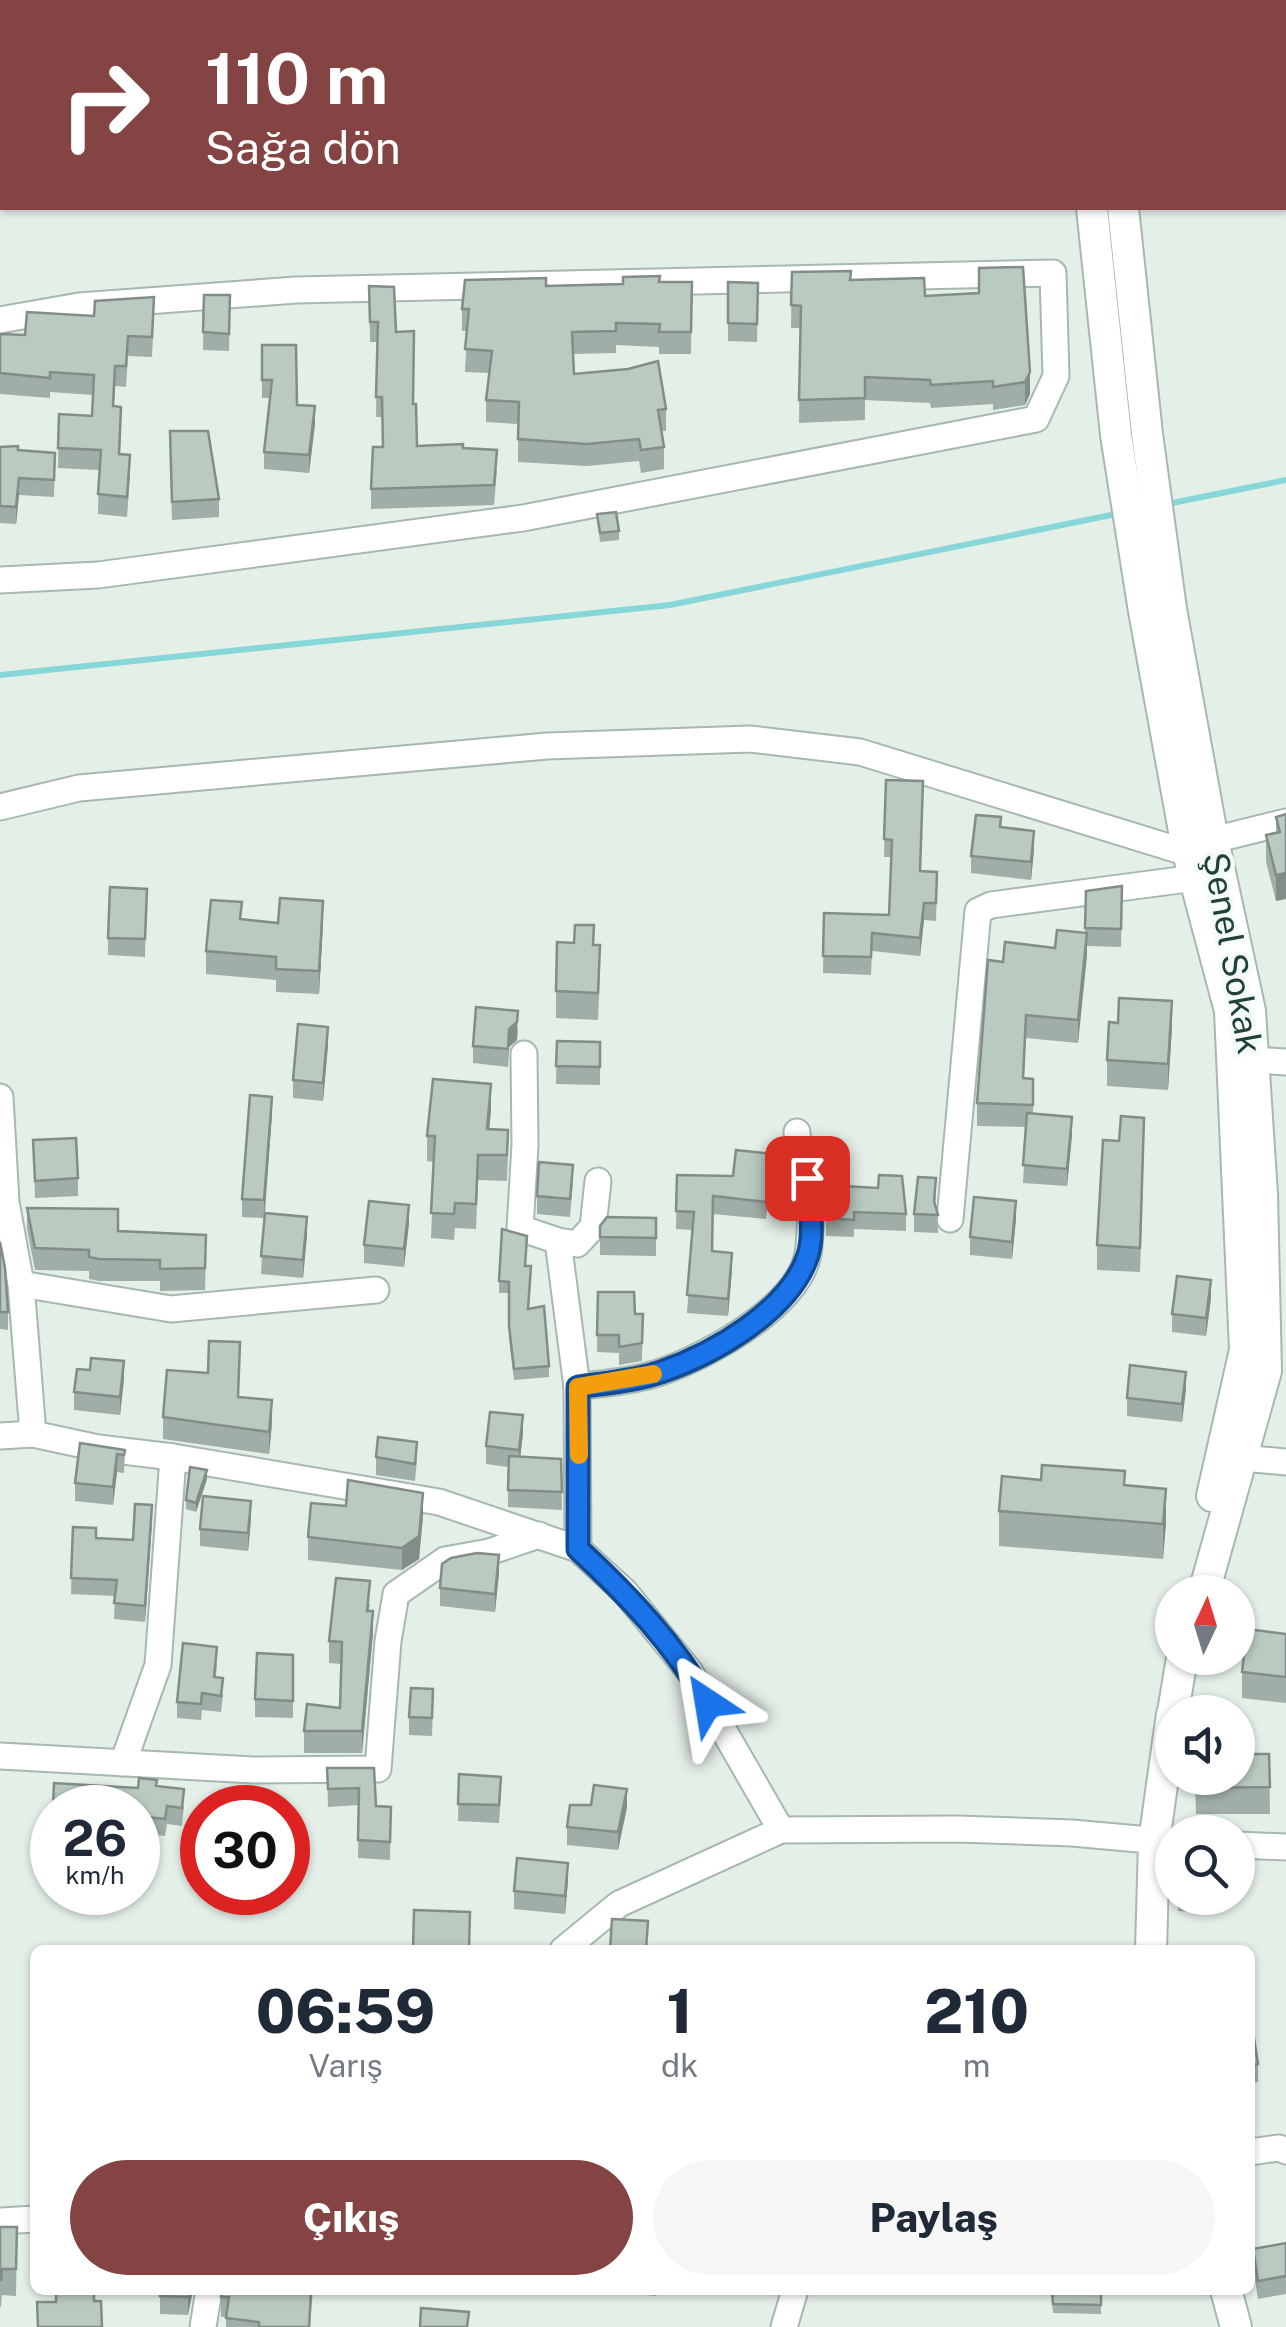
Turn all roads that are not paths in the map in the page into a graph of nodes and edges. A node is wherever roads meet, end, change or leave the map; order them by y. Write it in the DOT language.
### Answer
graph roads {
  1 [pos="1092,210"];
  2 [pos="1123,210"];
  3 [pos="0,320"];
  4 [pos="0,580"];
  5 [pos="1157,610"];
  6 [pos="0,807"];
  7 [pos="1286,822"];
  8 [pos="1199,857"];
  9 [pos="524,1054"];
  10 [pos="1253,1060"];
  11 [pos="1286,1062"];
  12 [pos="0,1097"];
  13 [pos="798,1132"];
  14 [pos="598,1181"];
  15 [pos="3,1202"];
  16 [pos="950,1219"];
  17 [pos="558,1241"];
  18 [pos="21,1284"];
  19 [pos="376,1290"];
  20 [pos="1275,1296"];
  21 [pos="578,1387"];
  22 [pos="34,1434"];
  23 [pos="0,1436"];
  24 [pos="173,1457"];
  25 [pos="1242,1458"];
  26 [pos="1286,1462"];
  27 [pos="540,1536"];
  28 [pos="578,1549"];
  29 [pos="1198,1575"];
  30 [pos="1209,1575"];
  31 [pos="0,1756"];
  32 [pos="123,1764"];
  33 [pos="781,1830"];
  34 [pos="1155,1841"];
  35 [pos="1255,1846"];
  36 [pos="1286,1847"];
  37 [pos="1155,1914"];
  38 [pos="570,1945"];
  39 [pos="1152,1945"];
  40 [pos="1255,2151"];
  41 [pos="1286,2151"];
  42 [pos="30,2219"];
  43 [pos="0,2221"];
  44 [pos="208,2295"];
  45 [pos="794,2295"];
  46 [pos="1227,2295"];
  47 [pos="203,2327"];
  48 [pos="784,2327"];
  49 [pos="1236,2327"];
  1 -- 5 [label="street"];
  2 -- 5 [label="street"];
  3 -- 4 [label="street"];
  5 -- 8 [label="street, Şenel Sokak"];
  6 -- 8 [label="street"];
  7 -- 8 [label="street"];
  8 -- 10 [label="street, Şenel Sokak"];
  8 -- 16 [label="street"];
  8 -- 29 [label="street, Şenel Sokak"];
  9 -- 17 [label="street"];
  10 -- 11 [label="street"];
  10 -- 20 [label="street, Şenel Sokak"];
  12 -- 15 [label="street"];
  13 -- 21 [label="street"];
  14 -- 17 [label="street"];
  15 -- 18 [label="street"];
  17 -- 21 [label="street"];
  18 -- 19 [label="street"];
  18 -- 22 [label="street"];
  20 -- 25 [label="street, Şenel Sokak"];
  21 -- 28 [label="street"];
  22 -- 23 [label="street"];
  22 -- 24 [label="street"];
  24 -- 27 [label="street"];
  24 -- 32 [label="street"];
  25 -- 26 [label="street"];
  25 -- 30 [label="street, Şenel Sokak"];
  27 -- 28 [label="street"];
  27 -- 32 [label="street"];
  28 -- 33 [label="street"];
  31 -- 32 [label="street"];
  33 -- 34 [label="street"];
  33 -- 38 [label="street"];
  35 -- 36 [label="street"];
  37 -- 39 [label="street"];
  40 -- 41 [label="street"];
  42 -- 43 [label="street"];
  44 -- 47 [label="street"];
  45 -- 48 [label="street"];
  46 -- 49 [label="street"];
}
